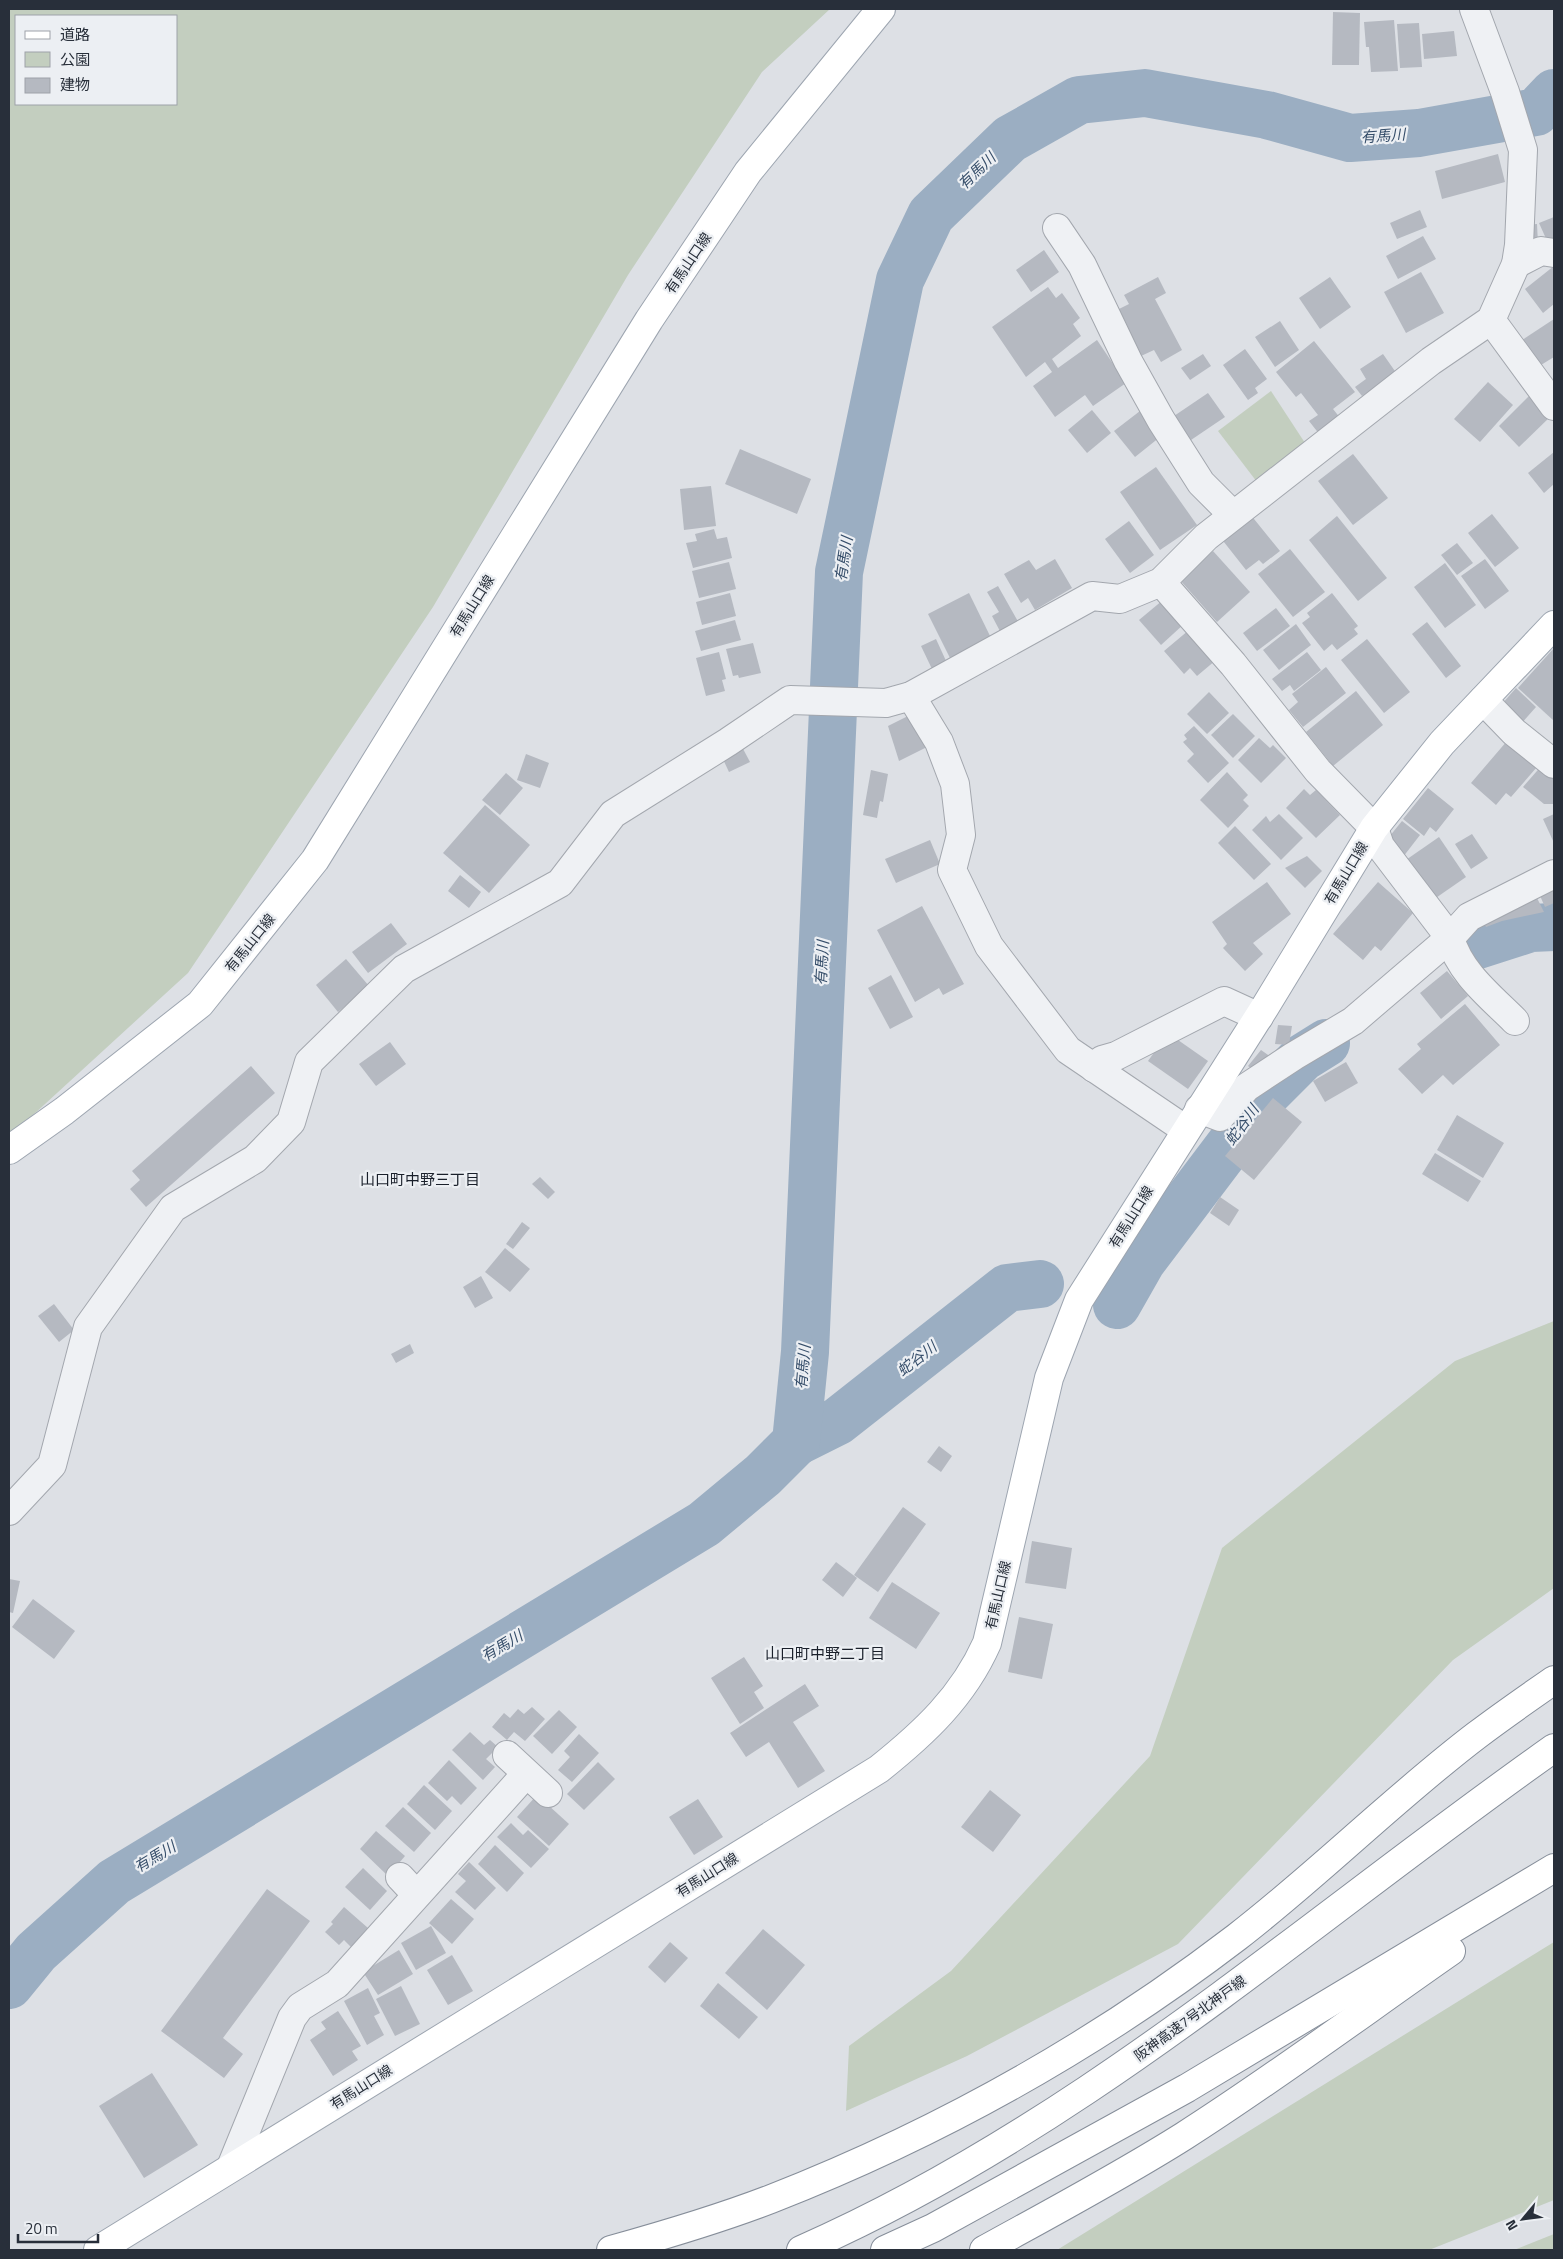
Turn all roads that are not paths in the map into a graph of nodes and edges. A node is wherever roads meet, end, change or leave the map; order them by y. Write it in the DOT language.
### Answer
graph roads {
  1 [pos="881,9"];
  2 [pos="1474,9"];
  3 [pos="1057,228"];
  4 [pos="1554,252"];
  5 [pos="1516,264"];
  6 [pos="1491,320"];
  7 [pos="1554,406"];
  8 [pos="1233,515"];
  9 [pos="1161,582"];
  10 [pos="1554,625"];
  11 [pos="898,699"];
  12 [pos="1483,700"];
  13 [pos="1554,764"];
  14 [pos="1374,828"];
  15 [pos="1554,874"];
  16 [pos="1450,938"];
  17 [pos="1259,1017"];
  18 [pos="1515,1022"];
  19 [pos="1094,1068"];
  20 [pos="1192,1120"];
  21 [pos="9,1150"];
  22 [pos="9,1511"];
  23 [pos="1554,1680"];
  24 [pos="1554,1748"];
  25 [pos="507,1755"];
  26 [pos="526,1774"];
  27 [pos="548,1793"];
  28 [pos="1554,1868"];
  29 [pos="1554,1878"];
  30 [pos="231,2167"];
  31 [pos="98,2250"];
  32 [pos="612,2250"];
  33 [pos="800,2250"];
  34 [pos="885,2250"];
  35 [pos="984,2250"];
  1 -- 21 [label="main road, 有馬山口線"];
  2 -- 5 [label="street"];
  3 -- 8 [label="street"];
  4 -- 5 [label="street"];
  5 -- 6 [label="street"];
  6 -- 7 [label="street"];
  6 -- 8 [label="street"];
  8 -- 9 [label="street"];
  9 -- 11 [label="street"];
  9 -- 14 [label="street"];
  10 -- 12 [label="main road, 有馬山口線"];
  11 -- 19 [label="street"];
  11 -- 22 [label="street"];
  12 -- 13 [label="street"];
  12 -- 14 [label="main road, 有馬山口線"];
  14 -- 16 [label="street"];
  14 -- 17 [label="main road, 有馬山口線"];
  15 -- 16 [label="street"];
  16 -- 18 [label="street"];
  16 -- 20 [label="street"];
  17 -- 19 [label="street"];
  17 -- 20 [label="main road, 有馬山口線"];
  19 -- 20 [label="street"];
  20 -- 30 [label="main road, 有馬山口線"];
  23 -- 32 [label="main road"];
  24 -- 33 [label="main road, 阪神高速7号北神戸線"];
  25 -- 26 [label="street"];
  26 -- 27 [label="street"];
  26 -- 30 [label="street"];
  28 -- 34 [label="main road"];
  29 -- 35 [label="main road"];
  30 -- 31 [label="main road, 有馬山口線"];
}
